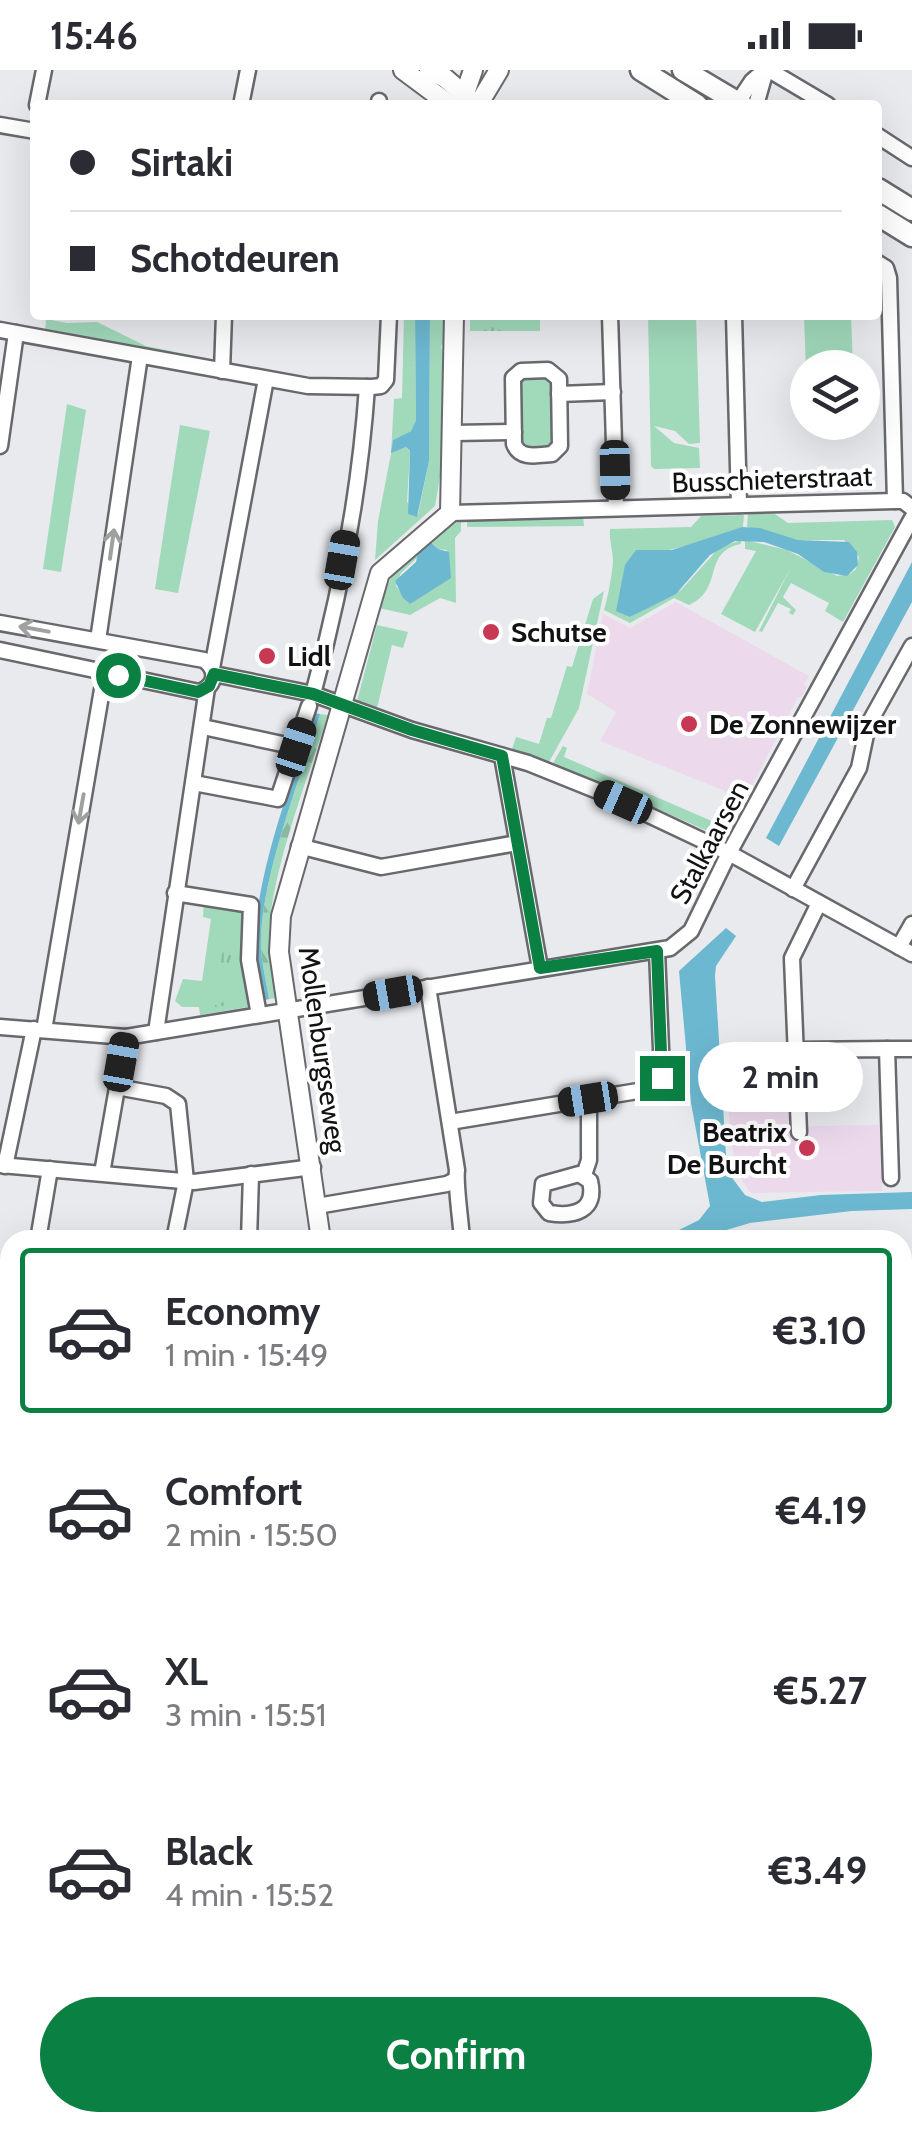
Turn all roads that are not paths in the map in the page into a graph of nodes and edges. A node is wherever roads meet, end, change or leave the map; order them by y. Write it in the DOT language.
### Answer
graph roads {
  1 [pos="44,70"];
  2 [pos="248,70"];
  3 [pos="403,70"];
  4 [pos="473,70"];
  5 [pos="499,70"];
  6 [pos="641,70"];
  7 [pos="683,70"];
  8 [pos="767,70"];
  9 [pos="437,74"];
  10 [pos="38,100"];
  11 [pos="242,100"];
  12 [pos="460,100"];
  13 [pos="463,100"];
  14 [pos="467,100"];
  15 [pos="469,100"];
  16 [pos="689,100"];
  17 [pos="736,100"];
  18 [pos="745,100"];
  19 [pos="819,100"];
  20 [pos="0,125"];
  21 [pos="30,127"];
  22 [pos="882,139"];
  23 [pos="912,158"];
  24 [pos="882,191"];
  25 [pos="912,210"];
  26 [pos="882,217"];
  27 [pos="912,236"];
  28 [pos="882,266"];
  29 [pos="224,320"];
  30 [pos="390,320"];
  31 [pos="454,320"];
  32 [pos="610,320"];
  33 [pos="734,320"];
  34 [pos="0,330"];
  35 [pos="16,333"];
  36 [pos="140,356"];
  37 [pos="222,371"];
  38 [pos="266,380"];
  39 [pos="367,387"];
  40 [pos="613,392"];
  41 [pos="559,394"];
  42 [pos="514,432"];
  43 [pos="453,434"];
  44 [pos="0,446"];
  45 [pos="894,501"];
  46 [pos="739,505"];
  47 [pos="616,508"];
  48 [pos="912,508"];
  49 [pos="450,513"];
  50 [pos="912,518"];
  51 [pos="0,622"];
  52 [pos="98,640"];
  53 [pos="912,646"];
  54 [pos="1,654"];
  55 [pos="105,672"];
  56 [pos="206,680"];
  57 [pos="311,700"];
  58 [pos="341,705"];
  59 [pos="203,726"];
  60 [pos="296,747"];
  61 [pos="502,756"];
  62 [pos="194,782"];
  63 [pos="517,843"];
  64 [pos="299,846"];
  65 [pos="729,853"];
  66 [pos="793,889"];
  67 [pos="175,893"];
  68 [pos="819,904"];
  69 [pos="912,924"];
  70 [pos="657,951"];
  71 [pos="906,951"];
  72 [pos="540,968"];
  73 [pos="428,987"];
  74 [pos="287,1011"];
  75 [pos="258,1014"];
  76 [pos="0,1026"];
  77 [pos="39,1030"];
  78 [pos="156,1032"];
  79 [pos="126,1037"];
  80 [pos="887,1049"];
  81 [pos="912,1049"];
  82 [pos="797,1050"];
  83 [pos="117,1087"];
  84 [pos="588,1099"];
  85 [pos="450,1122"];
  86 [pos="799,1132"];
  87 [pos="3,1165"];
  88 [pos="312,1167"];
  89 [pos="50,1169"];
  90 [pos="102,1173"];
  91 [pos="251,1174"];
  92 [pos="584,1175"];
  93 [pos="892,1178"];
  94 [pos="455,1180"];
  95 [pos="186,1181"];
  96 [pos="317,1206"];
  97 [pos="40,1230"];
  98 [pos="176,1230"];
  99 [pos="249,1230"];
  100 [pos="320,1230"];
  101 [pos="462,1230"];
  1 -- 10 [label="street"];
  2 -- 11 [label="street"];
  3 -- 12 [label="street"];
  4 -- 9 [label="street"];
  4 -- 14 [label="street"];
  5 -- 15 [label="street"];
  6 -- 16 [label="main road"];
  7 -- 17 [label="main road"];
  8 -- 18 [label="street"];
  8 -- 19 [label="street"];
  9 -- 13 [label="street"];
  20 -- 21 [label="street"];
  22 -- 23 [label="street"];
  24 -- 25 [label="main road"];
  26 -- 27 [label="main road"];
  28 -- 45 [label="street"];
  29 -- 37 [label="street"];
  30 -- 39 [label="street"];
  31 -- 43 [label="street"];
  32 -- 40 [label="street"];
  33 -- 46 [label="street"];
  34 -- 35 [label="street"];
  35 -- 36 [label="street"];
  35 -- 44 [label="street"];
  36 -- 37 [label="street"];
  52 -- 36 [label="street, one-way"];
  37 -- 38 [label="street"];
  38 -- 39 [label="street"];
  38 -- 56 [label="street"];
  39 -- 57 [label="street"];
  40 -- 41 [label="street"];
  40 -- 47 [label="street"];
  41 -- 42 [label="street"];
  41 -- 42 [label="street"];
  42 -- 43 [label="street"];
  43 -- 49 [label="street"];
  45 -- 46 [label="street, Busschieterstraat"];
  45 -- 48 [label="street, Busschieterstraat"];
  46 -- 47 [label="street, Busschieterstraat"];
  47 -- 49 [label="street, Busschieterstraat"];
  49 -- 58 [label="street, Mollenburgseweg"];
  50 -- 65 [label="street, Stalkaarsen"];
  52 -- 51 [label="street, one-way"];
  52 -- 56 [label="street"];
  53 -- 66 [label="street"];
  54 -- 55 [label="street"];
  55 -- 56 [label="street"];
  55 -- 77 [label="street, one-way"];
  56 -- 57 [label="street"];
  56 -- 59 [label="street"];
  57 -- 58 [label="street"];
  57 -- 60 [label="street"];
  58 -- 61 [label="street"];
  58 -- 64 [label="street, Mollenburgseweg"];
  59 -- 60 [label="street"];
  59 -- 62 [label="street"];
  60 -- 62 [label="street"];
  61 -- 63 [label="street"];
  61 -- 65 [label="street"];
  62 -- 67 [label="street"];
  63 -- 64 [label="street"];
  63 -- 72 [label="street"];
  64 -- 74 [label="street, Mollenburgseweg"];
  65 -- 66 [label="street"];
  65 -- 70 [label="street, Stalkaarsen"];
  66 -- 68 [label="street"];
  67 -- 75 [label="street"];
  67 -- 78 [label="street"];
  68 -- 71 [label="street"];
  68 -- 82 [label="street"];
  69 -- 71 [label="street"];
  70 -- 72 [label="street, Stalkaarsen"];
  70 -- 84 [label="street"];
  72 -- 73 [label="street, Stalkaarsen"];
  73 -- 74 [label="street, Stalkaarsen"];
  73 -- 85 [label="street"];
  74 -- 75 [label="street, Stalkaarsen"];
  74 -- 88 [label="street, Mollenburgseweg"];
  75 -- 78 [label="street, Stalkaarsen"];
  76 -- 77 [label="street, Stalkaarsen"];
  77 -- 79 [label="street, Stalkaarsen"];
  77 -- 87 [label="street"];
  78 -- 79 [label="street, Stalkaarsen"];
  79 -- 83 [label="street"];
  80 -- 81 [label="street"];
  80 -- 82 [label="street"];
  80 -- 93 [label="street"];
  82 -- 86 [label="street"];
  83 -- 90 [label="street"];
  83 -- 95 [label="street"];
  84 -- 85 [label="street"];
  84 -- 92 [label="street"];
  85 -- 94 [label="street"];
  87 -- 89 [label="street"];
  88 -- 91 [label="street"];
  88 -- 96 [label="street, Mollenburgseweg"];
  89 -- 90 [label="street"];
  89 -- 97 [label="street"];
  90 -- 95 [label="street"];
  91 -- 95 [label="street"];
  91 -- 99 [label="street"];
  94 -- 96 [label="street"];
  94 -- 101 [label="street"];
  95 -- 98 [label="street"];
  96 -- 100 [label="street, Mollenburgseweg"];
}
